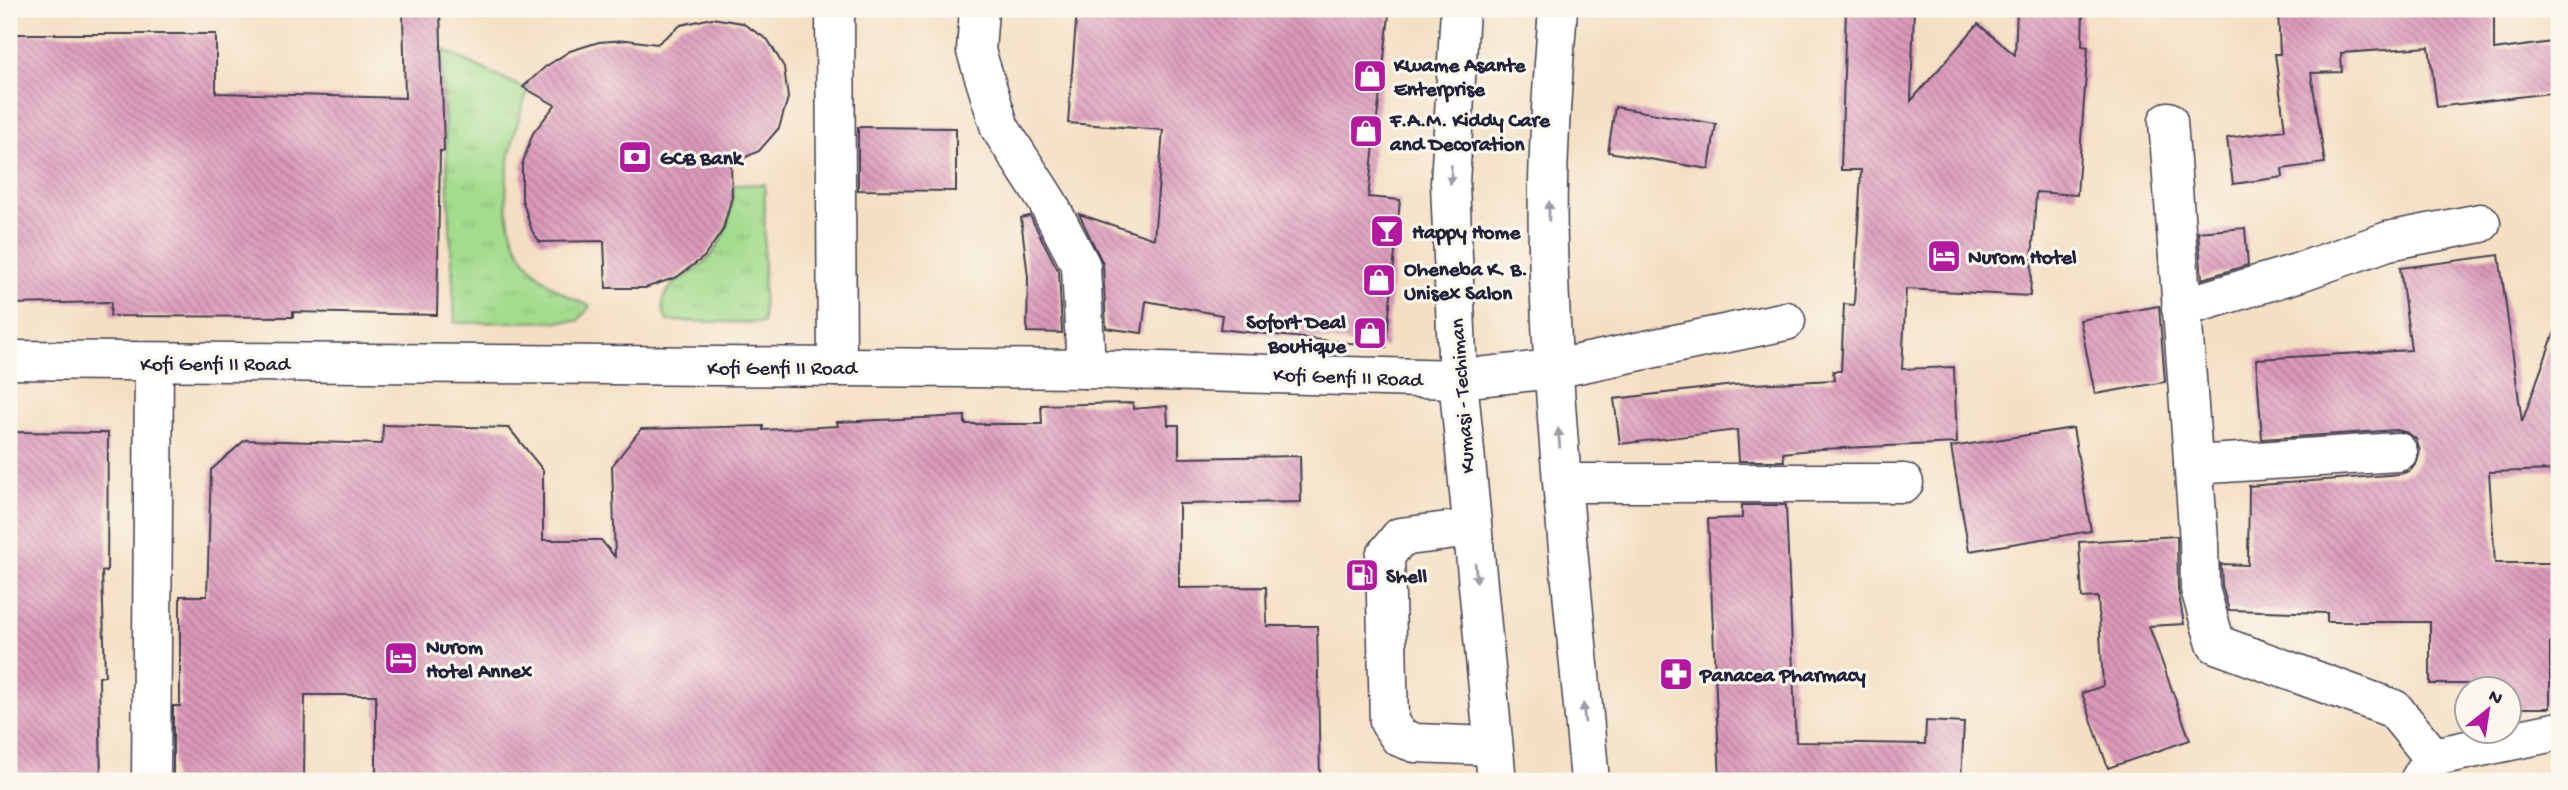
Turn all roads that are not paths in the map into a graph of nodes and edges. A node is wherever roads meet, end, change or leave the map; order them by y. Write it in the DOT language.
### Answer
graph roads {
  1 [pos="835,9"];
  2 [pos="979,9"];
  3 [pos="1461,9"];
  4 [pos="1558,9"];
  5 [pos="2168,121"];
  6 [pos="2482,223"];
  7 [pos="2181,308"];
  8 [pos="1786,321"];
  9 [pos="9,360"];
  10 [pos="154,363"];
  11 [pos="837,367"];
  12 [pos="1086,369"];
  13 [pos="1554,369"];
  14 [pos="1458,379"];
  15 [pos="2398,452"];
  16 [pos="2193,465"];
  17 [pos="1563,483"];
  18 [pos="1904,483"];
  19 [pos="1472,528"];
  20 [pos="2559,731"];
  21 [pos="1495,763"];
  22 [pos="2426,769"];
  23 [pos="151,781"];
  24 [pos="1590,781"];
  1 -- 11 [label="main road"];
  2 -- 12 [label="main road"];
  3 -- 14 [label="main road, Kumasi - Techiman, one-way"];
  13 -- 4 [label="main road, one-way"];
  5 -- 7 [label="main road"];
  6 -- 7 [label="main road"];
  7 -- 16 [label="main road"];
  8 -- 13 [label="main road, Kofi Genfi II Road"];
  9 -- 10 [label="main road, Kofi Genfi II Road"];
  10 -- 11 [label="main road, Kofi Genfi II Road"];
  10 -- 23 [label="main road"];
  11 -- 12 [label="main road, Kofi Genfi II Road"];
  12 -- 14 [label="main road, Kofi Genfi II Road"];
  13 -- 14 [label="main road, Kofi Genfi II Road"];
  17 -- 13 [label="main road, one-way"];
  14 -- 19 [label="main road, Kumasi - Techiman"];
  15 -- 16 [label="main road"];
  16 -- 22 [label="main road"];
  17 -- 18 [label="main road"];
  24 -- 17 [label="main road, one-way"];
  19 -- 21 [label="main road, Kumasi - Techiman, one-way"];
  19 -- 21 [label="main road"];
  20 -- 22 [label="main road"];
}
